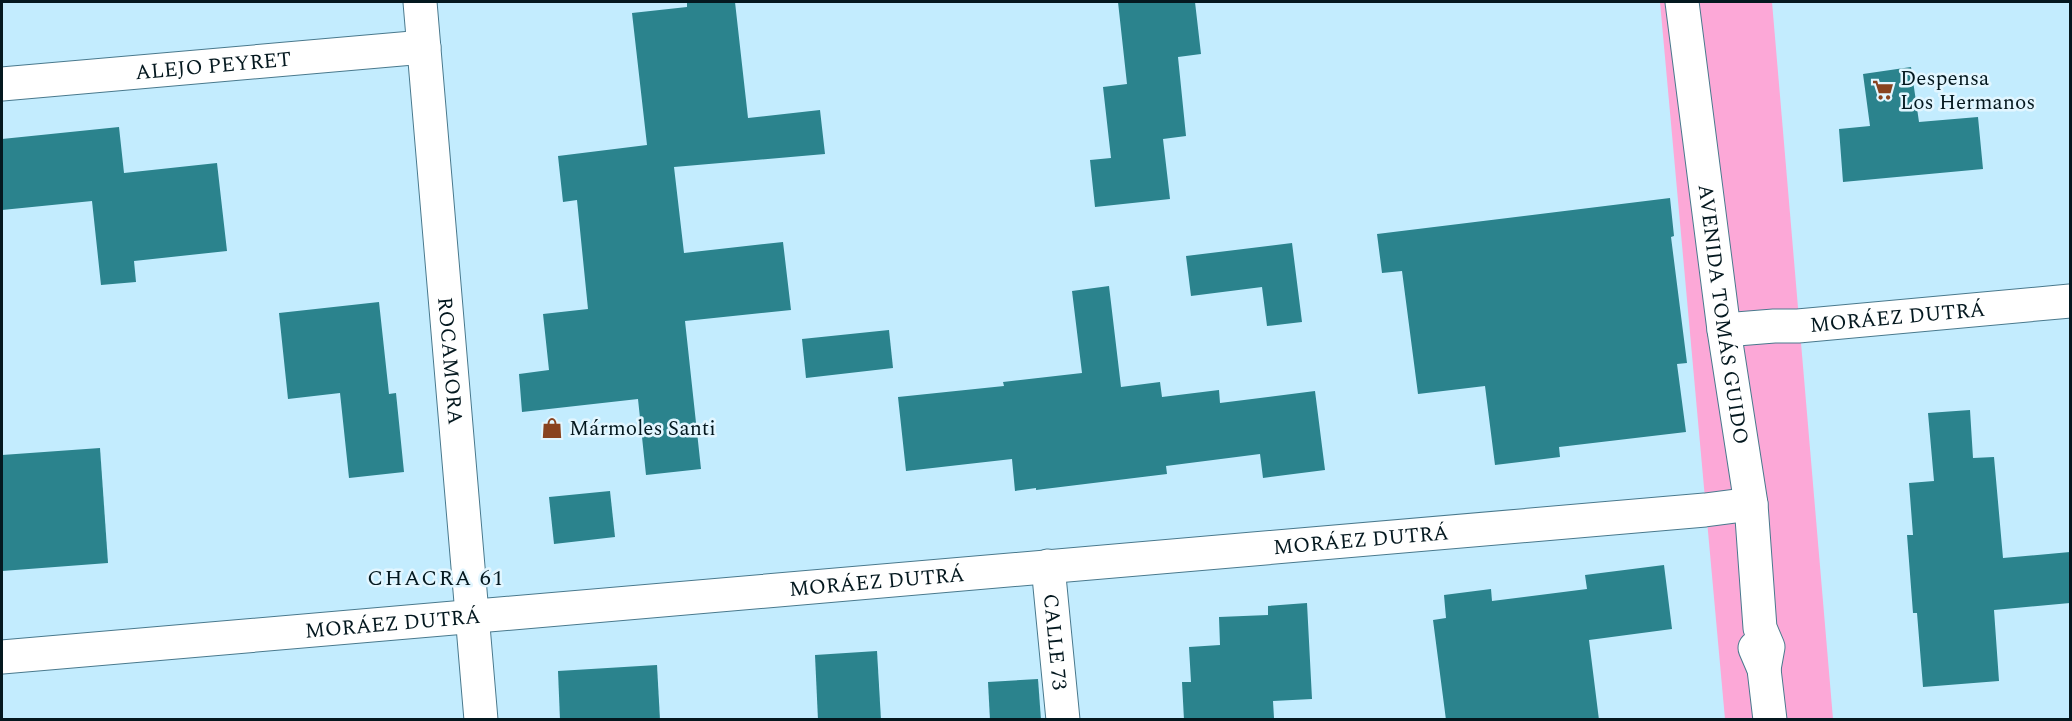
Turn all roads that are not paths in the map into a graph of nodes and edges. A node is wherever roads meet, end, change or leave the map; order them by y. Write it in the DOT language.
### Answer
graph roads {
  1 [pos="420,2"];
  2 [pos="1682,2"];
  3 [pos="424,47"];
  4 [pos="2,84"];
  5 [pos="2070,301"];
  6 [pos="1724,330"];
  7 [pos="1751,504"];
  8 [pos="1048,566"];
  9 [pos="473,616"];
  10 [pos="2,657"];
  11 [pos="481,720"];
  12 [pos="1063,720"];
  13 [pos="1770,720"];
  1 -- 3 [label="street, ROCAMORA"];
  2 -- 6 [label="street, AVENIDA TOMÁS GUIDO"];
  3 -- 4 [label="street, ALEJO PEYRET"];
  3 -- 9 [label="street, ROCAMORA"];
  5 -- 6 [label="street, MORÁEZ DUTRÁ"];
  6 -- 7 [label="street, AVENIDA TOMÁS GUIDO"];
  7 -- 8 [label="street, MORÁEZ DUTRÁ"];
  7 -- 13 [label="street, AVENIDA TOMÁS GUIDO"];
  8 -- 9 [label="street, MORÁEZ DUTRÁ"];
  8 -- 12 [label="street, CALLE 73"];
  9 -- 10 [label="street, MORÁEZ DUTRÁ"];
  9 -- 11 [label="street, ROCAMORA"];
}
